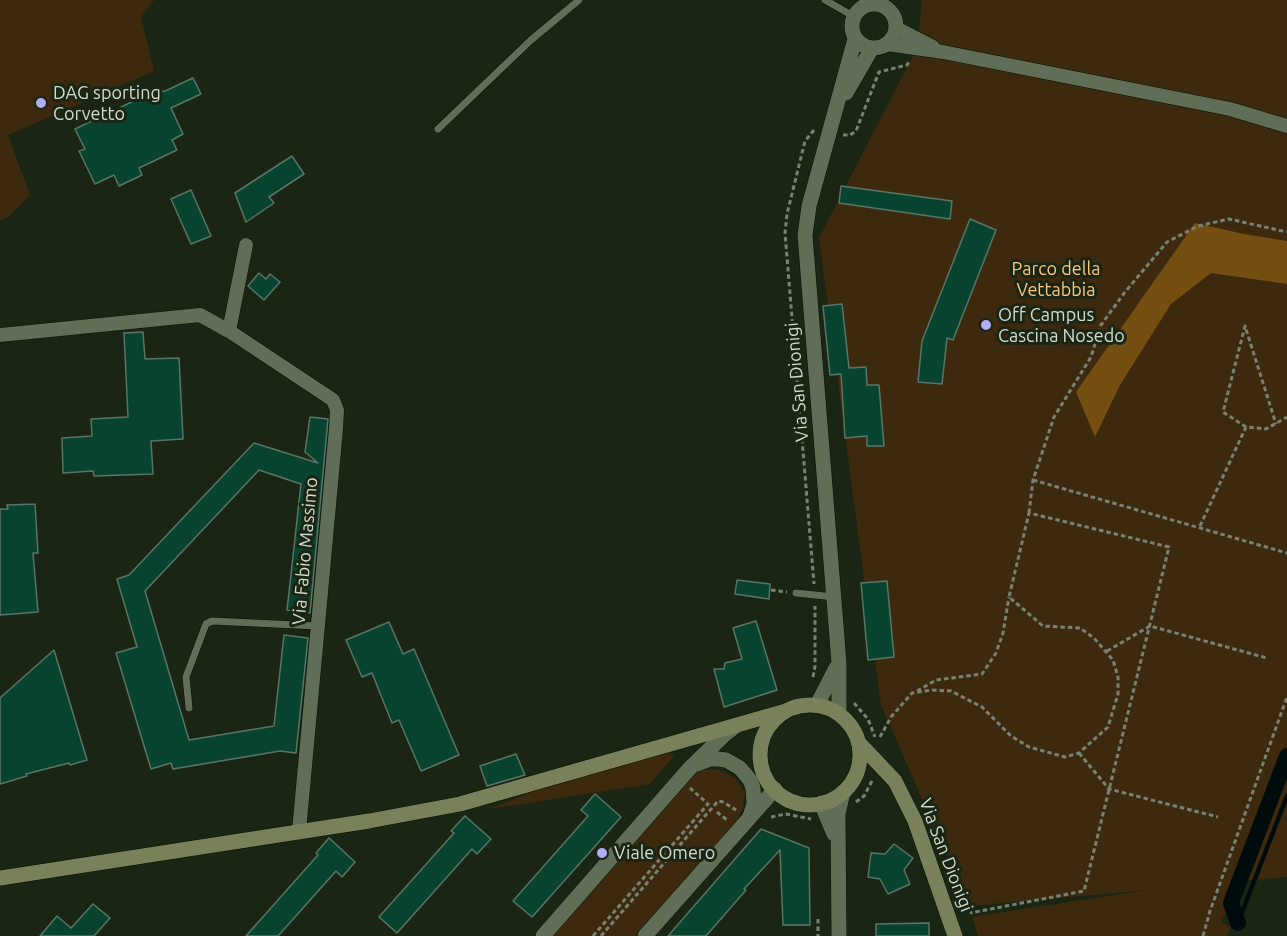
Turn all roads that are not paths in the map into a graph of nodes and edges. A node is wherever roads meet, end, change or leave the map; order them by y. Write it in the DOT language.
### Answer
graph roads {
  1 [pos="579,0"];
  2 [pos="825,0"];
  3 [pos="880,2"];
  4 [pos="856,9"];
  5 [pos="896,28"];
  6 [pos="855,39"];
  7 [pos="880,46"];
  8 [pos="943,52"];
  9 [pos="839,103"];
  10 [pos="1287,126"];
  11 [pos="438,129"];
  12 [pos="246,245"];
  13 [pos="229,331"];
  14 [pos="0,334"];
  15 [pos="796,593"];
  16 [pos="834,597"];
  17 [pos="317,626"];
  18 [pos="839,663"];
  19 [pos="817,705"];
  20 [pos="189,708"];
  21 [pos="786,711"];
  22 [pos="839,714"];
  23 [pos="737,725"];
  24 [pos="858,742"];
  25 [pos="875,762"];
  26 [pos="694,765"];
  27 [pos="858,770"];
  28 [pos="775,789"];
  29 [pos="843,792"];
  30 [pos="822,803"];
  31 [pos="743,815"];
  32 [pos="299,831"];
  33 [pos="838,845"];
  34 [pos="0,878"];
  35 [pos="543,936"];
  36 [pos="645,936"];
  37 [pos="839,936"];
  38 [pos="955,936"];
  1 -- 11 [label="lane"];
  2 -- 4 [label="lane"];
  3 -- 4 [label="street"];
  3 -- 5 [label="street"];
  4 -- 6 [label="street, Via San Dionigi"];
  5 -- 7 [label="street, Via San Dionigi"];
  5 -- 8 [label="street"];
  6 -- 7 [label="street"];
  6 -- 9 [label="street, Via San Dionigi"];
  7 -- 8 [label="street"];
  7 -- 9 [label="street, Via San Dionigi"];
  8 -- 10 [label="street"];
  9 -- 16 [label="street, Via San Dionigi"];
  12 -- 13 [label="street"];
  13 -- 14 [label="street, Via Fabio Massimo"];
  13 -- 17 [label="street, Via Fabio Massimo"];
  15 -- 16 [label="lane"];
  16 -- 18 [label="street, Via San Dionigi"];
  17 -- 20 [label="lane"];
  17 -- 32 [label="street, Via Fabio Massimo"];
  18 -- 19 [label="street"];
  18 -- 22 [label="street, Via San Dionigi"];
  19 -- 21 [label="main road"];
  19 -- 22 [label="main road"];
  21 -- 23 [label="main road"];
  21 -- 28 [label="main road"];
  22 -- 24 [label="main road"];
  23 -- 26 [label="street"];
  23 -- 32 [label="main road"];
  24 -- 25 [label="main road, Via San Dionigi"];
  24 -- 27 [label="main road"];
  25 -- 27 [label="main road"];
  25 -- 38 [label="main road, Via San Dionigi"];
  26 -- 31 [label="street"];
  26 -- 35 [label="street"];
  27 -- 29 [label="main road"];
  28 -- 30 [label="main road"];
  28 -- 31 [label="street"];
  29 -- 30 [label="main road"];
  29 -- 33 [label="street"];
  30 -- 33 [label="street"];
  31 -- 36 [label="street"];
  32 -- 34 [label="main road"];
  33 -- 37 [label="street"];
}
